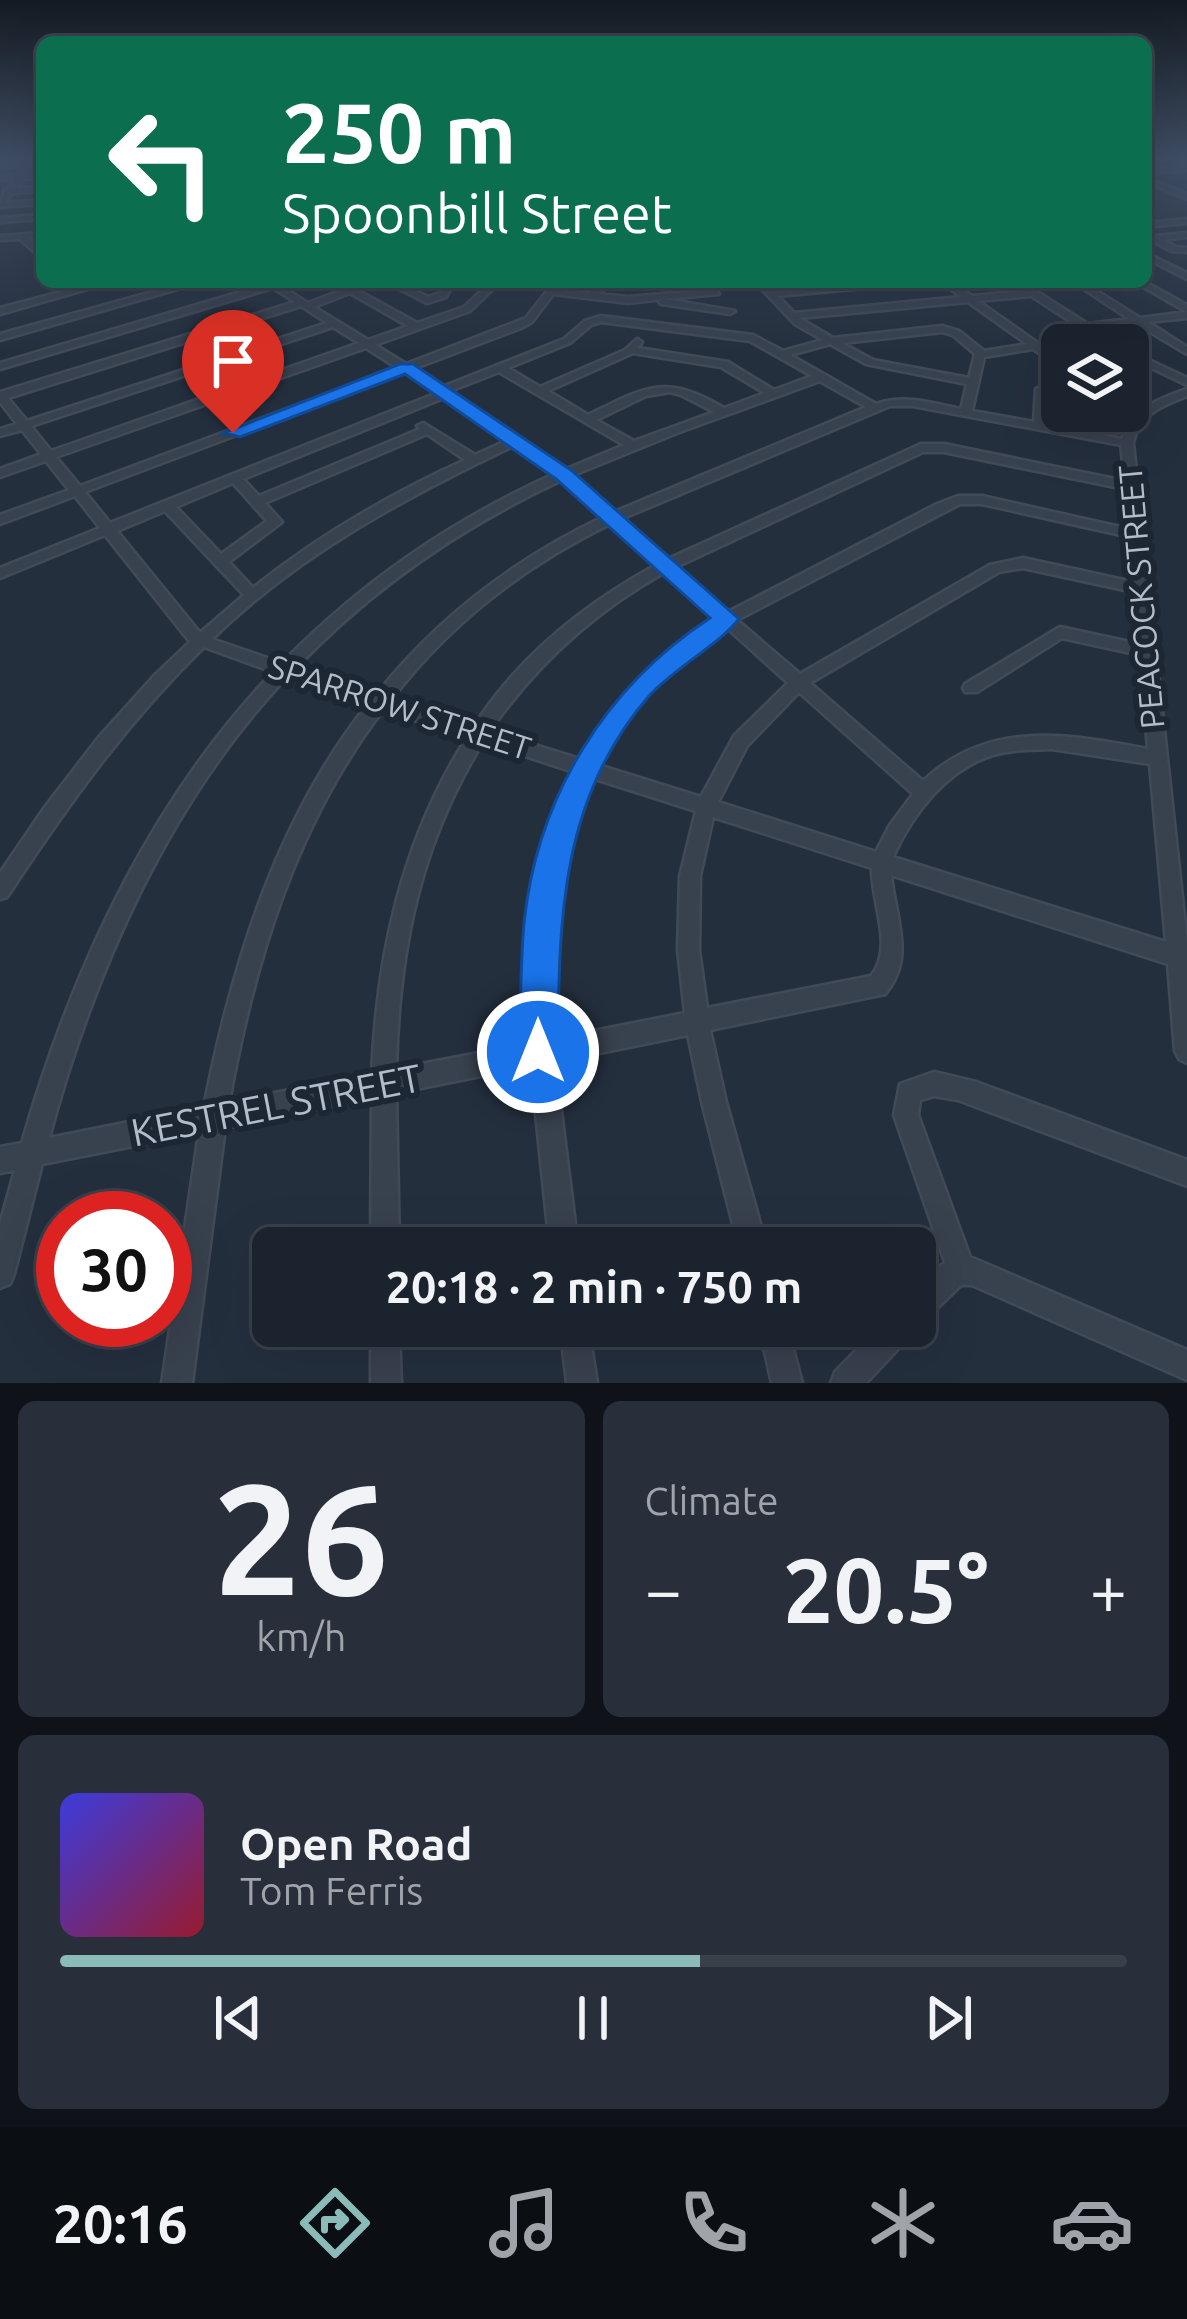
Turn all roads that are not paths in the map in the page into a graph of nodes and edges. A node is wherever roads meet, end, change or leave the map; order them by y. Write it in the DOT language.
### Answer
graph roads {
  1 [pos="36,235"];
  2 [pos="1187,235"];
  3 [pos="22,236"];
  4 [pos="1152,236"];
  5 [pos="1152,237"];
  6 [pos="0,238"];
  7 [pos="1187,250"];
  8 [pos="36,251"];
  9 [pos="1152,258"];
  10 [pos="1187,276"];
  11 [pos="69,288"];
  12 [pos="176,288"];
  13 [pos="259,288"];
  14 [pos="279,288"];
  15 [pos="349,288"];
  16 [pos="358,288"];
  17 [pos="402,288"];
  18 [pos="447,288"];
  19 [pos="491,288"];
  20 [pos="554,288"];
  21 [pos="559,288"];
  22 [pos="600,288"];
  23 [pos="713,288"];
  24 [pos="766,288"];
  25 [pos="834,288"];
  26 [pos="955,288"];
  27 [pos="1026,288"];
  28 [pos="1087,288"];
  29 [pos="1149,288"];
  30 [pos="0,291"];
  31 [pos="1032,292"];
  32 [pos="772,294"];
  33 [pos="591,296"];
  34 [pos="658,298"];
  35 [pos="970,298"];
  36 [pos="305,304"];
  37 [pos="15,307"];
  38 [pos="0,311"];
  39 [pos="730,311"];
  40 [pos="1187,312"];
  41 [pos="791,316"];
  42 [pos="1139,320"];
  43 [pos="335,323"];
  44 [pos="1080,324"];
  45 [pos="1108,324"];
  46 [pos="644,325"];
  47 [pos="416,327"];
  48 [pos="0,337"];
  49 [pos="1187,338"];
  50 [pos="830,340"];
  51 [pos="1169,340"];
  52 [pos="369,344"];
  53 [pos="1035,346"];
  54 [pos="632,350"];
  55 [pos="1041,350"];
  56 [pos="1187,351"];
  57 [pos="981,353"];
  58 [pos="783,354"];
  59 [pos="1149,363"];
  60 [pos="0,366"];
  61 [pos="406,368"];
  62 [pos="500,368"];
  63 [pos="820,376"];
  64 [pos="971,382"];
  65 [pos="1187,382"];
  66 [pos="540,391"];
  67 [pos="444,392"];
  68 [pos="1187,392"];
  69 [pos="773,394"];
  70 [pos="0,396"];
  71 [pos="1041,402"];
  72 [pos="874,408"];
  73 [pos="402,410"];
  74 [pos="966,412"];
  75 [pos="724,413"];
  76 [pos="589,419"];
  77 [pos="25,425"];
  78 [pos="1039,427"];
  79 [pos="428,429"];
  80 [pos="0,433"];
  81 [pos="517,440"];
  82 [pos="1126,443"];
  83 [pos="635,447"];
  84 [pos="50,456"];
  85 [pos="472,459"];
  86 [pos="0,473"];
  87 [pos="563,475"];
  88 [pos="235,478"];
  89 [pos="1130,486"];
  90 [pos="76,492"];
  91 [pos="259,502"];
  92 [pos="168,506"];
  93 [pos="611,517"];
  94 [pos="0,520"];
  95 [pos="107,530"];
  96 [pos="1134,534"];
  97 [pos="220,562"];
  98 [pos="664,565"];
  99 [pos="0,573"];
  100 [pos="1140,588"];
  101 [pos="250,593"];
  102 [pos="727,619"];
  103 [pos="196,639"];
  104 [pos="1147,651"];
  105 [pos="283,669"];
  106 [pos="800,682"];
  107 [pos="970,688"];
  108 [pos="375,701"];
  109 [pos="478,733"];
  110 [pos="1156,758"];
  111 [pos="584,766"];
  112 [pos="922,791"];
  113 [pos="704,806"];
  114 [pos="882,863"];
  115 [pos="0,890"];
  116 [pos="1178,957"];
  117 [pos="695,1023"];
  118 [pos="1187,1051"];
  119 [pos="538,1052"];
  120 [pos="385,1083"];
  121 [pos="210,1118"];
  122 [pos="32,1154"];
  123 [pos="0,1160"];
  124 [pos="1187,1173"];
  125 [pos="385,1227"];
  126 [pos="561,1227"];
  127 [pos="747,1227"];
  128 [pos="961,1269"];
  129 [pos="0,1274"];
  130 [pos="936,1287"];
  131 [pos="385,1347"];
  132 [pos="577,1347"];
  133 [pos="778,1347"];
  134 [pos="880,1347"];
  135 [pos="1187,1365"];
  136 [pos="177,1383"];
  137 [pos="386,1383"];
  138 [pos="582,1383"];
  139 [pos="787,1383"];
  140 [pos="846,1383"];
  1 -- 3 [label="street"];
  2 -- 4 [label="street"];
  3 -- 6 [label="street"];
  3 -- 8 [label="street"];
  5 -- 7 [label="street"];
  9 -- 10 [label="street"];
  11 -- 37 [label="street"];
  12 -- 48 [label="street"];
  13 -- 60 [label="street"];
  14 -- 36 [label="street"];
  15 -- 36 [label="street"];
  16 -- 47 [label="street"];
  17 -- 18 [label="street"];
  19 -- 47 [label="street"];
  20 -- 61 [label="street"];
  21 -- 33 [label="street"];
  22 -- 33 [label="street"];
  23 -- 34 [label="street"];
  24 -- 32 [label="street"];
  25 -- 32 [label="street"];
  26 -- 35 [label="street"];
  27 -- 31 [label="street"];
  28 -- 42 [label="street"];
  29 -- 40 [label="street"];
  30 -- 37 [label="street"];
  31 -- 35 [label="street"];
  31 -- 44 [label="street"];
  32 -- 41 [label="street"];
  33 -- 34 [label="street"];
  34 -- 39 [label="street"];
  35 -- 41 [label="street"];
  35 -- 53 [label="street"];
  36 -- 43 [label="street"];
  36 -- 70 [label="street"];
  37 -- 38 [label="street"];
  40 -- 42 [label="street"];
  41 -- 50 [label="street"];
  42 -- 45 [label="street"];
  42 -- 51 [label="street"];
  43 -- 52 [label="street"];
  43 -- 77 [label="street"];
  46 -- 54 [label="street"];
  46 -- 58 [label="street"];
  46 -- 62 [label="street"];
  47 -- 52 [label="street"];
  49 -- 51 [label="street"];
  50 -- 57 [label="street"];
  50 -- 58 [label="street"];
  50 -- 64 [label="street"];
  51 -- 56 [label="street"];
  52 -- 61 [label="street"];
  52 -- 84 [label="street"];
  53 -- 55 [label="street"];
  53 -- 57 [label="street"];
  54 -- 66 [label="street"];
  54 -- 69 [label="street"];
  57 -- 64 [label="street"];
  58 -- 63 [label="street"];
  59 -- 65 [label="street"];
  61 -- 67 [label="street"];
  61 -- 90 [label="street"];
  62 -- 66 [label="street"];
  62 -- 67 [label="street"];
  63 -- 69 [label="street"];
  63 -- 72 [label="street"];
  64 -- 74 [label="street"];
  66 -- 76 [label="street"];
  67 -- 73 [label="street"];
  67 -- 81 [label="street"];
  68 -- 82 [label="street, PEACOCK STREET"];
  69 -- 75 [label="street"];
  70 -- 77 [label="street"];
  71 -- 78 [label="street"];
  72 -- 74 [label="street"];
  72 -- 93 [label="street"];
  73 -- 79 [label="street"];
  73 -- 88 [label="street"];
  74 -- 78 [label="street"];
  75 -- 76 [label="street"];
  75 -- 83 [label="street"];
  76 -- 83 [label="street"];
  77 -- 80 [label="street"];
  77 -- 84 [label="street"];
  78 -- 82 [label="street"];
  79 -- 85 [label="street"];
  79 -- 91 [label="street"];
  81 -- 85 [label="street"];
  81 -- 87 [label="street"];
  82 -- 89 [label="street, PEACOCK STREET"];
  83 -- 87 [label="street"];
  84 -- 86 [label="street"];
  84 -- 90 [label="street"];
  85 -- 101 [label="street"];
  87 -- 93 [label="street"];
  87 -- 105 [label="street"];
  88 -- 91 [label="street"];
  88 -- 92 [label="street"];
  89 -- 96 [label="street, PEACOCK STREET"];
  89 -- 98 [label="street"];
  90 -- 94 [label="street"];
  90 -- 95 [label="street"];
  91 -- 97 [label="street"];
  92 -- 95 [label="street"];
  92 -- 97 [label="street"];
  93 -- 98 [label="street"];
  93 -- 108 [label="street"];
  95 -- 99 [label="street"];
  95 -- 103 [label="street"];
  96 -- 100 [label="street, PEACOCK STREET"];
  96 -- 102 [label="street"];
  97 -- 101 [label="street"];
  98 -- 102 [label="street"];
  98 -- 109 [label="street"];
  100 -- 104 [label="street, PEACOCK STREET"];
  100 -- 106 [label="street"];
  101 -- 103 [label="street"];
  102 -- 106 [label="street"];
  102 -- 111 [label="street"];
  103 -- 105 [label="street, SPARROW STREET"];
  103 -- 115 [label="street"];
  104 -- 107 [label="street"];
  104 -- 110 [label="street, PEACOCK STREET"];
  105 -- 108 [label="street, SPARROW STREET"];
  105 -- 122 [label="street"];
  106 -- 112 [label="street"];
  106 -- 113 [label="street"];
  108 -- 109 [label="street, SPARROW STREET"];
  108 -- 121 [label="street"];
  109 -- 111 [label="street, SPARROW STREET"];
  109 -- 120 [label="street"];
  110 -- 112 [label="street"];
  110 -- 116 [label="street, PEACOCK STREET"];
  111 -- 113 [label="street, SPARROW STREET"];
  111 -- 119 [label="street"];
  112 -- 114 [label="street"];
  113 -- 114 [label="street, SPARROW STREET"];
  113 -- 117 [label="street"];
  114 -- 116 [label="street, SPARROW STREET"];
  114 -- 117 [label="street, KESTREL STREET"];
  116 -- 118 [label="street, PEACOCK STREET"];
  117 -- 119 [label="street, KESTREL STREET"];
  117 -- 127 [label="street"];
  119 -- 120 [label="street, KESTREL STREET"];
  119 -- 126 [label="street"];
  120 -- 121 [label="street, KESTREL STREET"];
  120 -- 125 [label="street"];
  121 -- 122 [label="street, KESTREL STREET"];
  121 -- 136 [label="street"];
  122 -- 123 [label="street, KESTREL STREET"];
  122 -- 129 [label="street"];
  124 -- 128 [label="street"];
  128 -- 130 [label="street"];
  128 -- 135 [label="street"];
  131 -- 137 [label="street"];
  132 -- 138 [label="street"];
  133 -- 139 [label="street"];
  134 -- 140 [label="street"];
}
